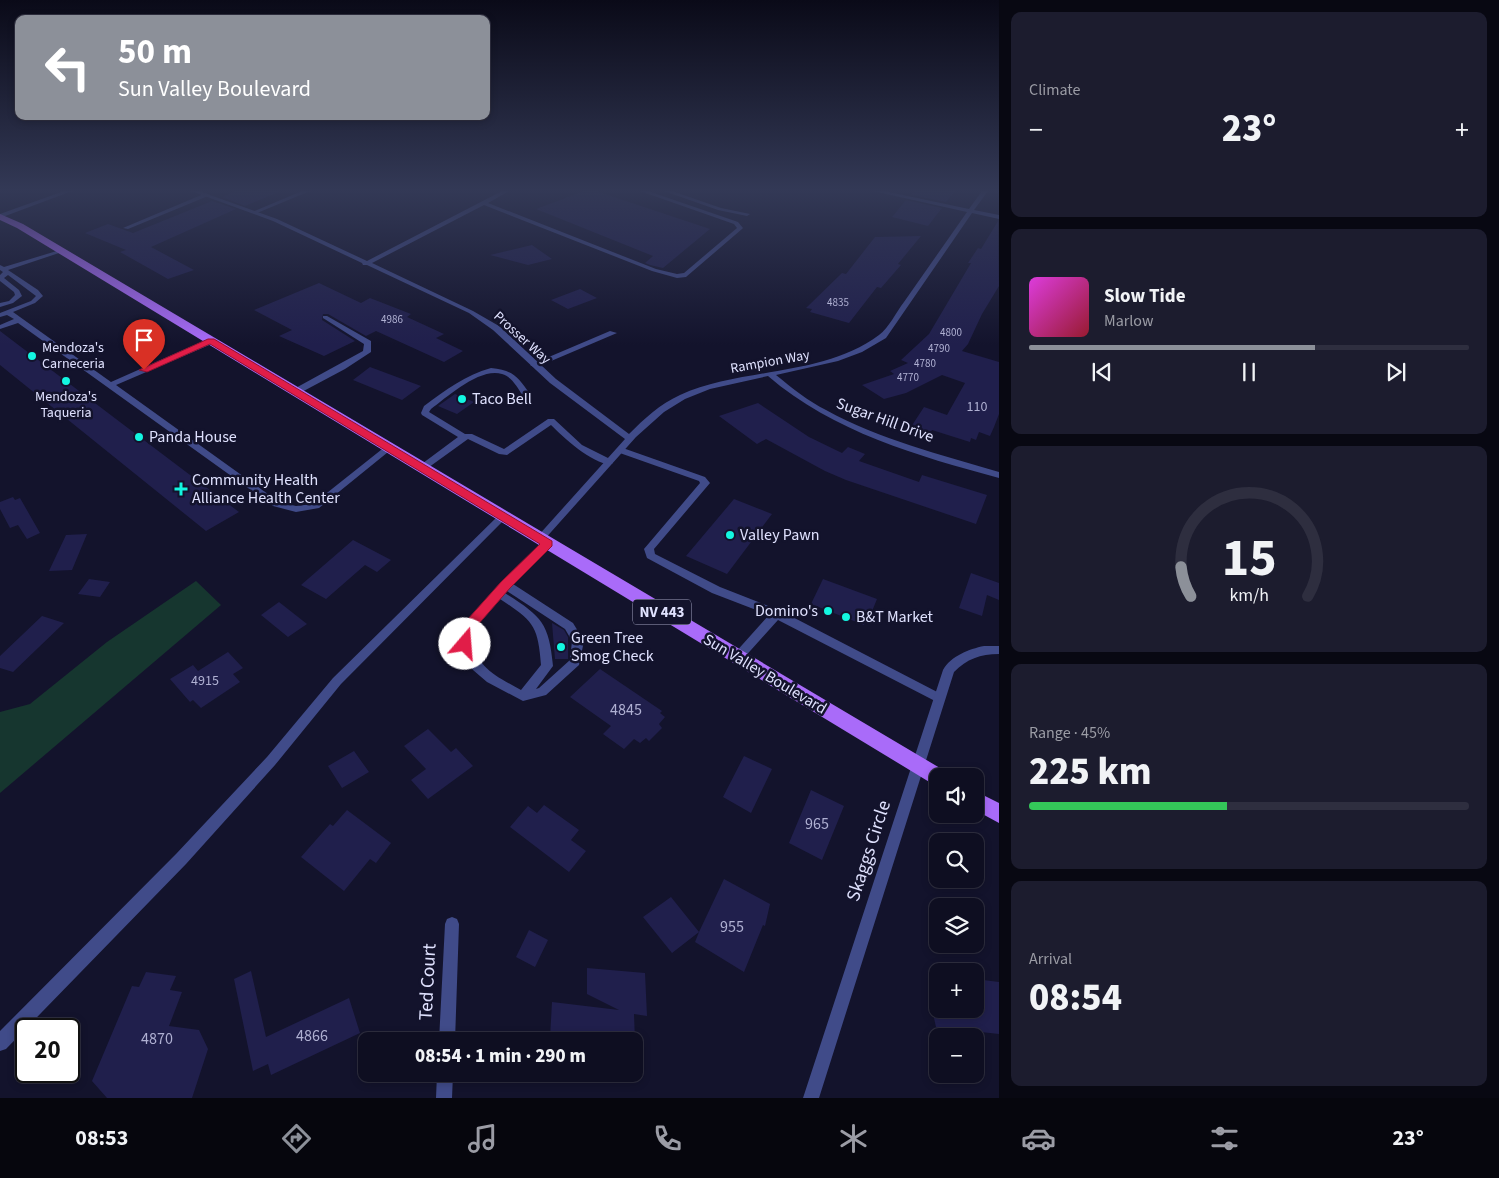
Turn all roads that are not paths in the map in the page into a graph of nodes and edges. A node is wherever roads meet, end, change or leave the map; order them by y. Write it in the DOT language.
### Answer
graph roads {
  1 [pos="47,242"];
  2 [pos="319,242"];
  3 [pos="407,242"];
  4 [pos="584,242"];
  5 [pos="724,242"];
  6 [pos="950,242"];
  7 [pos="62,251"];
  8 [pos="365,264"];
  9 [pos="3,269"];
  10 [pos="11,302"];
  11 [pos="0,305"];
  12 [pos="3,313"];
  13 [pos="325,317"];
  14 [pos="19,320"];
  15 [pos="0,327"];
  16 [pos="613,334"];
  17 [pos="211,341"];
  18 [pos="534,365"];
  19 [pos="771,375"];
  20 [pos="110,384"];
  21 [pos="295,392"];
  22 [pos="526,394"];
  23 [pos="464,437"];
  24 [pos="630,439"];
  25 [pos="390,448"];
  26 [pos="620,450"];
  27 [pos="609,462"];
  28 [pos="422,468"];
  29 [pos="999,475"];
  30 [pos="503,516"];
  31 [pos="544,541"];
  32 [pos="502,589"];
  33 [pos="777,614"];
  34 [pos="999,650"];
  35 [pos="738,658"];
  36 [pos="523,696"];
  37 [pos="939,698"];
  38 [pos="917,765"];
  39 [pos="929,772"];
  40 [pos="984,805"];
  41 [pos="999,814"];
  42 [pos="452,924"];
  43 [pos="447,1032"];
  44 [pos="0,1043"];
  45 [pos="445,1082"];
  46 [pos="444,1098"];
  47 [pos="811,1098"];
  1 -- 7 [label="main road, Sun Valley Boulevard / NV 443"];
  2 -- 8 [label="street, Prosser Way"];
  3 -- 8 [label="street"];
  4 -- 5 [label="street"];
  6 -- 19 [label="street, Rampion Way"];
  7 -- 9 [label="street"];
  7 -- 17 [label="main road, Sun Valley Boulevard / NV 443"];
  8 -- 18 [label="street, Prosser Way"];
  9 -- 10 [label="street"];
  9 -- 12 [label="street"];
  10 -- 11 [label="street"];
  10 -- 12 [label="street"];
  12 -- 14 [label="street"];
  13 -- 21 [label="street"];
  14 -- 15 [label="street"];
  14 -- 20 [label="street"];
  16 -- 18 [label="street"];
  17 -- 20 [label="street"];
  17 -- 21 [label="main road, Sun Valley Boulevard / NV 443"];
  18 -- 24 [label="street, Prosser Way"];
  19 -- 24 [label="street, Rampion Way"];
  19 -- 29 [label="street, Sugar Hill Drive"];
  20 -- 25 [label="street"];
  21 -- 25 [label="main road, Sun Valley Boulevard / NV 443"];
  22 -- 23 [label="street"];
  23 -- 27 [label="street"];
  23 -- 28 [label="street"];
  24 -- 26 [label="street, Rampion Way"];
  25 -- 28 [label="main road, Sun Valley Boulevard / NV 443"];
  26 -- 27 [label="street, Rampion Way"];
  26 -- 33 [label="street"];
  27 -- 31 [label="street, Rampion Way"];
  28 -- 30 [label="main road, Sun Valley Boulevard / NV 443"];
  30 -- 31 [label="main road, Sun Valley Boulevard / NV 443"];
  30 -- 44 [label="street"];
  31 -- 32 [label="street, Rampion Way"];
  31 -- 35 [label="main road, Sun Valley Boulevard / NV 443"];
  32 -- 36 [label="street"];
  32 -- 36 [label="street"];
  32 -- 36 [label="street"];
  33 -- 35 [label="street"];
  33 -- 37 [label="street"];
  34 -- 37 [label="street, Skaggs Circle"];
  35 -- 38 [label="main road, Sun Valley Boulevard / NV 443"];
  37 -- 38 [label="street, Skaggs Circle"];
  38 -- 39 [label="main road, Sun Valley Boulevard / NV 443"];
  38 -- 47 [label="street, Skaggs Circle"];
  40 -- 41 [label="main road"];
  42 -- 43 [label="street, Ted Court"];
  45 -- 46 [label="street"];
}
